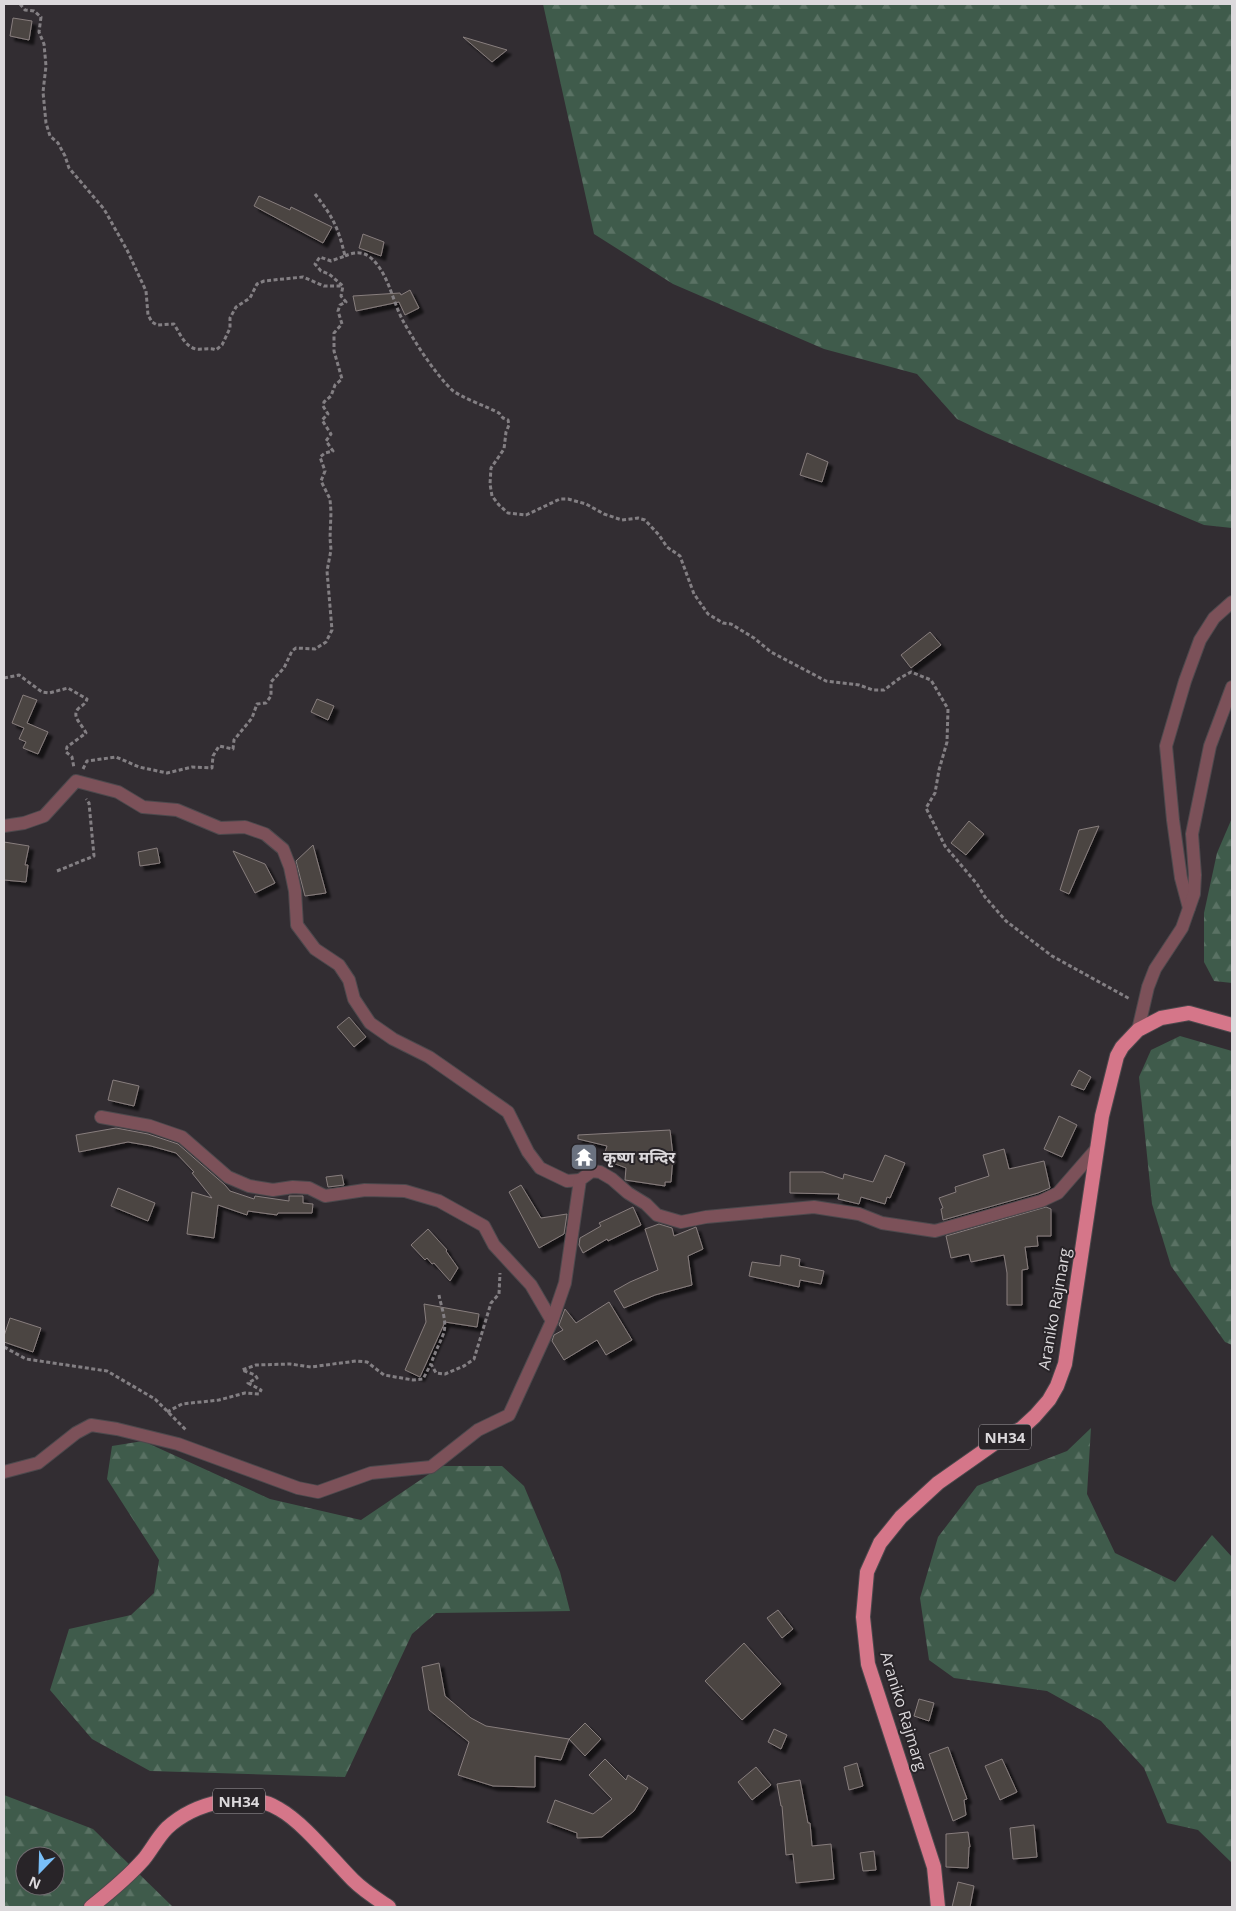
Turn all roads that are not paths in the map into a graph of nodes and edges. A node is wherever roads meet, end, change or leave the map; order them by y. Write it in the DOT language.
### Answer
graph roads {
  1 [pos="1232,602"];
  2 [pos="1232,687"];
  3 [pos="4,826"];
  4 [pos="1189,908"];
  5 [pos="1232,1025"];
  6 [pos="1138,1030"];
  7 [pos="101,1117"];
  8 [pos="1098,1147"];
  9 [pos="580,1180"];
  10 [pos="552,1321"];
  11 [pos="4,1472"];
  12 [pos="91,1907"];
  13 [pos="389,1907"];
  14 [pos="938,1907"];
  1 -- 4 [label="street"];
  2 -- 4 [label="street"];
  3 -- 9 [label="street"];
  4 -- 6 [label="street"];
  5 -- 6 [label="highway, Araniko Rajmarg / NH34"];
  6 -- 8 [label="highway, Araniko Rajmarg / NH34"];
  7 -- 10 [label="street"];
  8 -- 9 [label="street"];
  8 -- 14 [label="highway, Araniko Rajmarg / NH34"];
  9 -- 10 [label="street"];
  10 -- 11 [label="street"];
  12 -- 13 [label="highway, NH34"];
}
